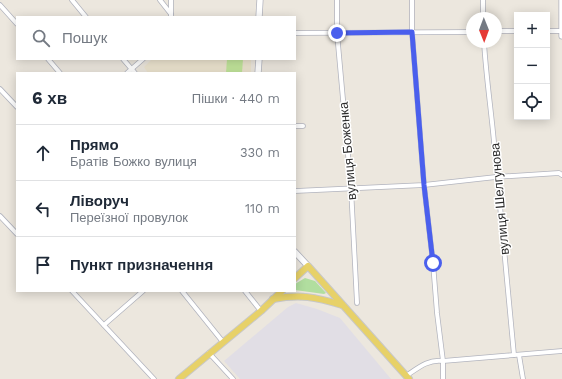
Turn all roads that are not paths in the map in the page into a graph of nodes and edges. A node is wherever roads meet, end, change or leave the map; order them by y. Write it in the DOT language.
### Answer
graph roads {
  1 [pos="72,0"];
  2 [pos="160,0"];
  3 [pos="171,0"];
  4 [pos="260,0"];
  5 [pos="337,0"];
  6 [pos="412,0"];
  7 [pos="483,0"];
  8 [pos="562,0"];
  9 [pos="0,5"];
  10 [pos="483,12"];
  11 [pos="171,15"];
  12 [pos="85,16"];
  13 [pos="259,16"];
  14 [pos="16,23"];
  15 [pos="514,31"];
  16 [pos="550,31"];
  17 [pos="412,32"];
  18 [pos="466,32"];
  19 [pos="502,32"];
  20 [pos="296,33"];
  21 [pos="337,33"];
  22 [pos="562,33"];
  23 [pos="484,48"];
  24 [pos="49,60"];
  25 [pos="124,60"];
  26 [pos="142,60"];
  27 [pos="259,60"];
  28 [pos="131,69"];
  29 [pos="59,72"];
  30 [pos="128,72"];
  31 [pos="134,72"];
  32 [pos="258,72"];
  33 [pos="0,90"];
  34 [pos="16,106"];
  35 [pos="296,126"];
  36 [pos="303,126"];
  37 [pos="562,175"];
  38 [pos="496,177"];
  39 [pos="424,185"];
  40 [pos="351,188"];
  41 [pos="296,192"];
  42 [pos="0,216"];
  43 [pos="16,233"];
  44 [pos="296,253"];
  45 [pos="308,266"];
  46 [pos="296,277"];
  47 [pos="73,292"];
  48 [pos="142,292"];
  49 [pos="183,292"];
  50 [pos="246,292"];
  51 [pos="281,292"];
  52 [pos="273,299"];
  53 [pos="357,303"];
  54 [pos="343,306"];
  55 [pos="261,310"];
  56 [pos="104,325"];
  57 [pos="223,342"];
  58 [pos="562,351"];
  59 [pos="209,353"];
  60 [pos="517,355"];
  61 [pos="443,361"];
  62 [pos="407,378"];
  63 [pos="154,379"];
  64 [pos="179,379"];
  65 [pos="233,379"];
  66 [pos="443,379"];
  67 [pos="523,379"];
  1 -- 12 [label="street"];
  2 -- 11 [label="street"];
  3 -- 11 [label="street"];
  4 -- 13 [label="street"];
  5 -- 21 [label="street, вулиця Боженка"];
  6 -- 17 [label="street"];
  7 -- 10 [label="street"];
  8 -- 22 [label="street"];
  9 -- 14 [label="street"];
  15 -- 19 [label="street"];
  16 -- 22 [label="street"];
  17 -- 18 [label="street"];
  17 -- 21 [label="street"];
  17 -- 39 [label="street"];
  20 -- 21 [label="street"];
  21 -- 40 [label="street, вулиця Боженка"];
  23 -- 38 [label="street, вулиця Шелгунова"];
  24 -- 29 [label="street"];
  25 -- 28 [label="street"];
  26 -- 28 [label="street"];
  27 -- 32 [label="street"];
  28 -- 30 [label="street"];
  28 -- 31 [label="street"];
  33 -- 34 [label="street"];
  35 -- 36 [label="street"];
  37 -- 38 [label="street"];
  38 -- 39 [label="street"];
  38 -- 60 [label="street, вулиця Шелгунова"];
  39 -- 40 [label="street"];
  39 -- 61 [label="street"];
  40 -- 41 [label="street"];
  40 -- 53 [label="street, вулиця Боженка"];
  42 -- 43 [label="street"];
  44 -- 45 [label="street"];
  45 -- 46 [label="main road"];
  45 -- 54 [label="main road"];
  47 -- 56 [label="street"];
  48 -- 56 [label="street"];
  49 -- 57 [label="street"];
  50 -- 55 [label="street"];
  51 -- 52 [label="main road"];
  52 -- 54 [label="main road"];
  52 -- 55 [label="main road"];
  54 -- 62 [label="main road"];
  55 -- 57 [label="main road"];
  56 -- 63 [label="street"];
  57 -- 59 [label="main road"];
  58 -- 60 [label="street"];
  59 -- 64 [label="main road"];
  59 -- 65 [label="street"];
  60 -- 61 [label="street"];
  60 -- 67 [label="street, вулиця Шелгунова"];
  61 -- 62 [label="street"];
  61 -- 66 [label="street"];
}
